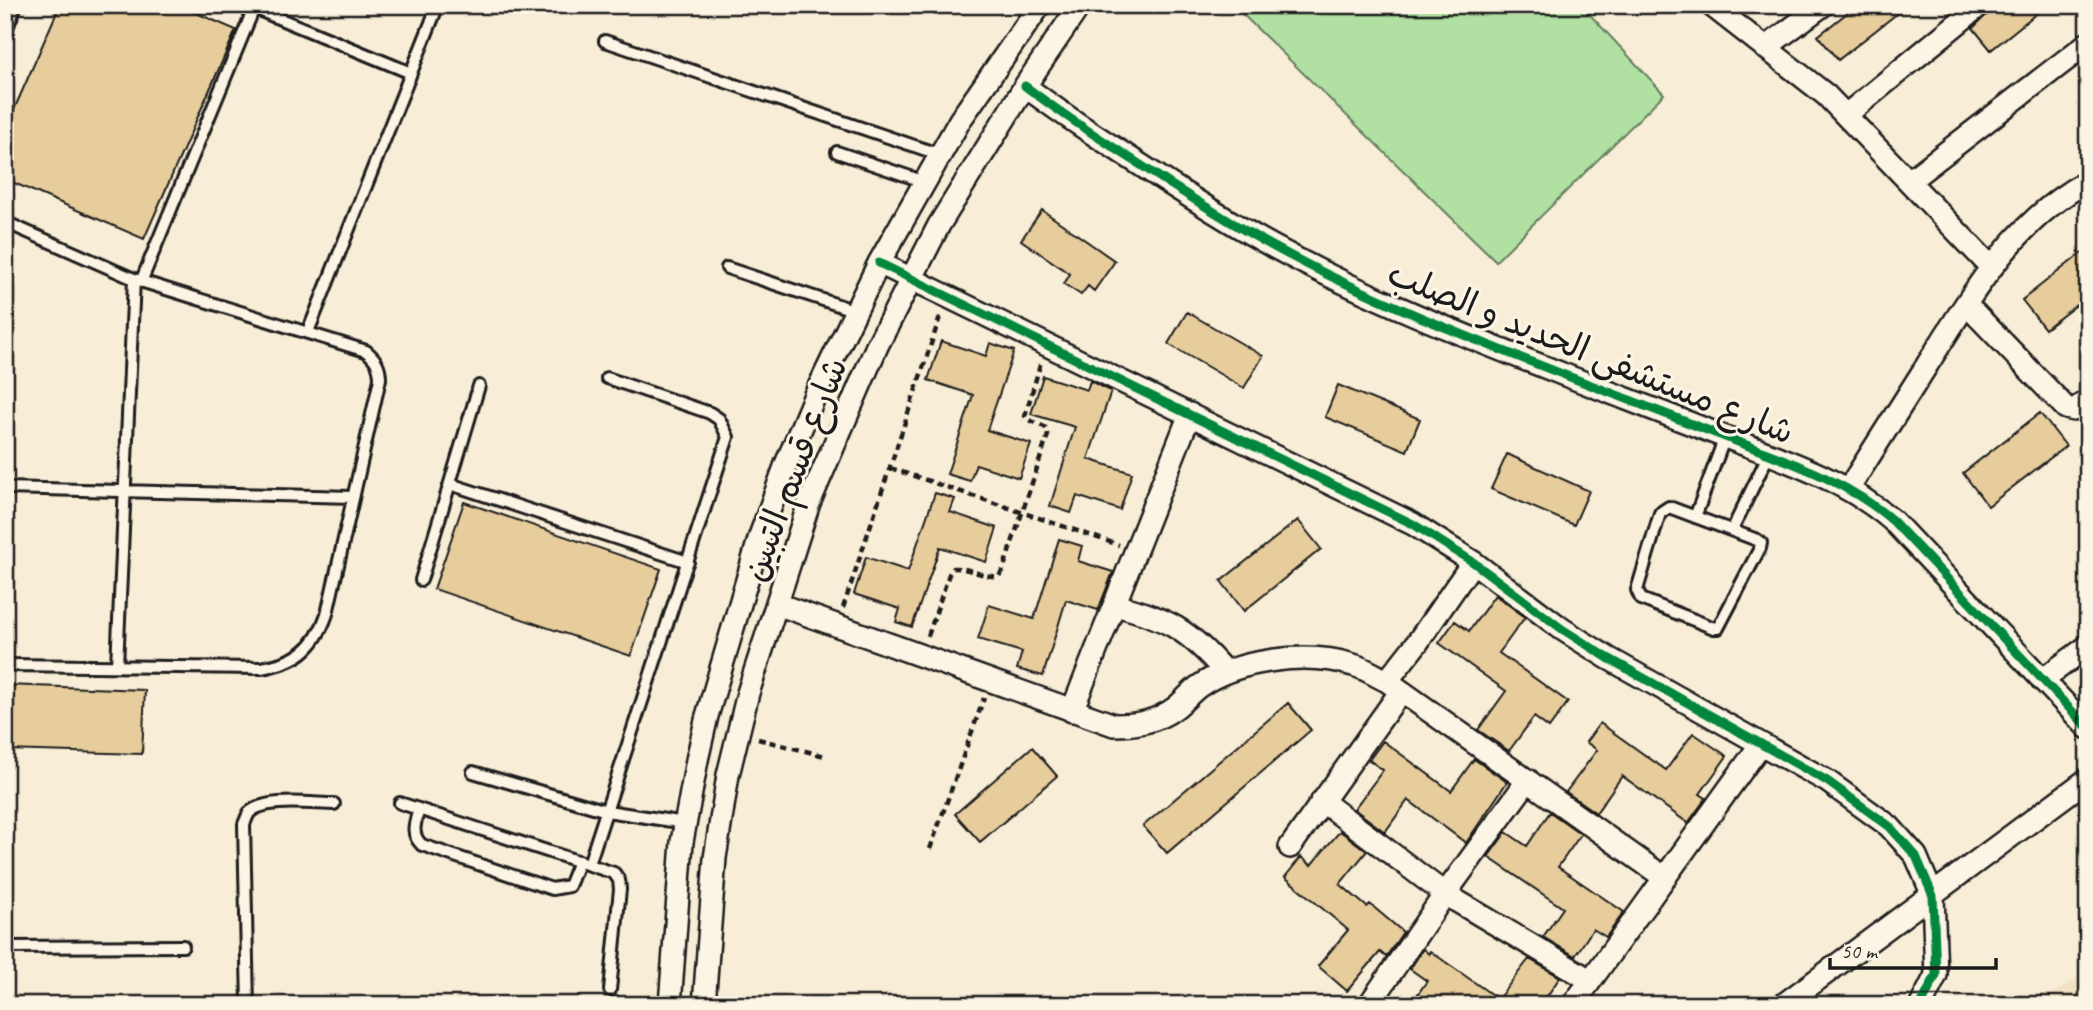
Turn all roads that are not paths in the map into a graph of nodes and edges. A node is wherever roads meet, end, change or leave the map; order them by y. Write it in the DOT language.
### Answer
graph roads {
  1 [pos="16,5"];
  2 [pos="438,5"];
  3 [pos="1040,5"];
  4 [pos="1080,5"];
  5 [pos="1711,5"];
  6 [pos="1823,5"];
  7 [pos="1980,5"];
  8 [pos="251,7"];
  9 [pos="5,33"];
  10 [pos="605,41"];
  11 [pos="2088,43"];
  12 [pos="1765,48"];
  13 [pos="411,73"];
  14 [pos="1026,86"];
  15 [pos="1846,115"];
  16 [pos="836,152"];
  17 [pos="941,155"];
  18 [pos="1909,181"];
  19 [pos="2088,181"];
  20 [pos="925,182"];
  21 [pos="5,222"];
  22 [pos="879,263"];
  23 [pos="1991,267"];
  24 [pos="727,268"];
  25 [pos="910,278"];
  26 [pos="138,281"];
  27 [pos="1966,304"];
  28 [pos="856,312"];
  29 [pos="307,332"];
  30 [pos="607,378"];
  31 [pos="479,386"];
  32 [pos="2088,400"];
  33 [pos="1191,414"];
  34 [pos="1725,437"];
  35 [pos="1769,454"];
  36 [pos="450,484"];
  37 [pos="5,488"];
  38 [pos="1849,488"];
  39 [pos="125,491"];
  40 [pos="353,497"];
  41 [pos="1695,517"];
  42 [pos="1732,530"];
  43 [pos="688,562"];
  44 [pos="1473,562"];
  45 [pos="421,580"];
  46 [pos="778,604"];
  47 [pos="1115,605"];
  48 [pos="2088,646"];
  49 [pos="5,665"];
  50 [pos="117,666"];
  51 [pos="1224,671"];
  52 [pos="2042,680"];
  53 [pos="1394,686"];
  54 [pos="1072,711"];
  55 [pos="2088,728"];
  56 [pos="1761,744"];
  57 [pos="473,772"];
  58 [pos="2088,779"];
  59 [pos="1528,780"];
  60 [pos="1322,801"];
  61 [pos="400,803"];
  62 [pos="334,804"];
  63 [pos="419,809"];
  64 [pos="607,811"];
  65 [pos="685,823"];
  66 [pos="1290,847"];
  67 [pos="584,862"];
  68 [pos="1665,878"];
  69 [pos="1444,894"];
  70 [pos="1933,896"];
  71 [pos="183,946"];
  72 [pos="5,947"];
  73 [pos="1590,980"];
  74 [pos="610,990"];
  75 [pos="248,1005"];
  76 [pos="670,1005"];
  77 [pos="704,1005"];
  78 [pos="1368,1005"];
  79 [pos="1573,1005"];
  80 [pos="1783,1005"];
  81 [pos="1921,1005"];
  1 -- 9 [label="lane"];
  2 -- 13 [label="lane"];
  3 -- 17 [label="street, شارع قسم التبين"];
  4 -- 14 [label="street, شارع قسم التبين"];
  5 -- 12 [label="street"];
  6 -- 12 [label="street"];
  7 -- 15 [label="street"];
  8 -- 13 [label="lane"];
  8 -- 26 [label="lane"];
  10 -- 17 [label="lane"];
  11 -- 18 [label="street"];
  12 -- 15 [label="street"];
  13 -- 29 [label="lane"];
  14 -- 25 [label="street, شارع قسم التبين"];
  14 -- 34 [label="street, شارع مستشفى الحديد و الصلب"];
  15 -- 18 [label="street"];
  16 -- 20 [label="lane"];
  17 -- 20 [label="street, شارع قسم التبين"];
  18 -- 23 [label="street"];
  19 -- 23 [label="street"];
  20 -- 22 [label="street, شارع قسم التبين"];
  21 -- 26 [label="lane"];
  22 -- 25 [label="street"];
  22 -- 28 [label="street, شارع قسم التبين"];
  23 -- 27 [label="street"];
  24 -- 28 [label="lane"];
  25 -- 33 [label="street"];
  25 -- 46 [label="street, شارع قسم التبين"];
  26 -- 29 [label="lane"];
  26 -- 39 [label="lane"];
  27 -- 32 [label="street"];
  27 -- 38 [label="street"];
  28 -- 65 [label="street, شارع قسم التبين"];
  29 -- 40 [label="lane"];
  30 -- 43 [label="lane"];
  31 -- 36 [label="lane"];
  33 -- 44 [label="street"];
  33 -- 47 [label="street"];
  34 -- 35 [label="street, شارع مستشفى الحديد و الصلب"];
  34 -- 41 [label="lane"];
  35 -- 38 [label="street, شارع مستشفى الحديد و الصلب"];
  35 -- 42 [label="lane"];
  36 -- 43 [label="lane"];
  36 -- 45 [label="lane"];
  37 -- 39 [label="lane"];
  38 -- 52 [label="street, شارع مستشفى الحديد و الصلب"];
  39 -- 40 [label="lane"];
  39 -- 50 [label="lane"];
  40 -- 50 [label="lane"];
  41 -- 42 [label="lane"];
  41 -- 42 [label="lane"];
  43 -- 64 [label="lane"];
  44 -- 53 [label="street"];
  44 -- 56 [label="street"];
  46 -- 54 [label="street"];
  46 -- 77 [label="street, شارع قسم التبين"];
  47 -- 51 [label="street"];
  47 -- 54 [label="street"];
  48 -- 52 [label="street"];
  49 -- 50 [label="lane"];
  51 -- 53 [label="street"];
  51 -- 54 [label="street"];
  52 -- 55 [label="street, شارع مستشفى الحديد و الصلب"];
  53 -- 59 [label="street"];
  53 -- 60 [label="street"];
  56 -- 68 [label="street"];
  56 -- 70 [label="street"];
  57 -- 64 [label="lane"];
  58 -- 70 [label="street"];
  59 -- 68 [label="street"];
  59 -- 69 [label="street"];
  60 -- 66 [label="street"];
  60 -- 69 [label="street"];
  61 -- 63 [label="lane"];
  62 -- 75 [label="lane"];
  63 -- 67 [label="lane"];
  63 -- 67 [label="lane"];
  64 -- 65 [label="lane"];
  64 -- 67 [label="lane"];
  65 -- 76 [label="street, شارع قسم التبين"];
  67 -- 74 [label="lane"];
  68 -- 73 [label="street"];
  69 -- 73 [label="street"];
  69 -- 78 [label="street"];
  70 -- 80 [label="street"];
  70 -- 81 [label="street"];
  71 -- 72 [label="lane"];
  73 -- 79 [label="street"];
}
